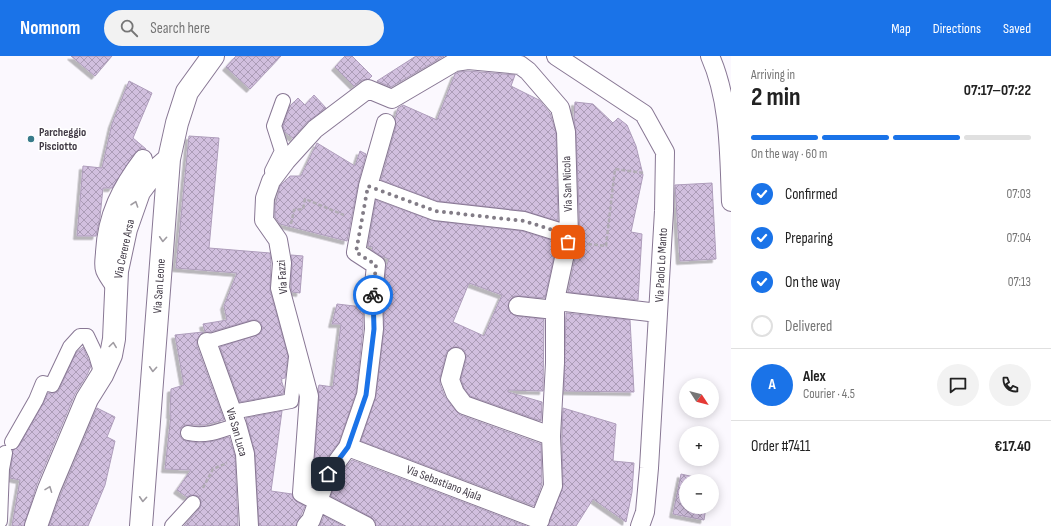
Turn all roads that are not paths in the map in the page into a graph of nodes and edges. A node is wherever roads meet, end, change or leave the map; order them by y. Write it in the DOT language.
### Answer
graph roads {
  1 [pos="213,56"];
  2 [pos="556,56"];
  3 [pos="710,56"];
  4 [pos="392,99"];
  5 [pos="283,101"];
  6 [pos="386,123"];
  7 [pos="143,159"];
  8 [pos="169,159"];
  9 [pos="271,181"];
  10 [pos="368,186"];
  11 [pos="731,202"];
  12 [pos="568,238"];
  13 [pos="117,289"];
  14 [pos="518,306"];
  15 [pos="560,306"];
  16 [pos="658,314"];
  17 [pos="254,328"];
  18 [pos="207,342"];
  19 [pos="297,350"];
  20 [pos="456,357"];
  21 [pos="102,375"];
  22 [pos="235,418"];
  23 [pos="188,433"];
  24 [pos="551,436"];
  25 [pos="348,447"];
  26 [pos="318,502"];
  27 [pos="193,503"];
  28 [pos="0,521"];
  29 [pos="538,523"];
  30 [pos="36,526"];
  31 [pos="141,526"];
  32 [pos="172,526"];
  33 [pos="249,526"];
  34 [pos="306,526"];
  35 [pos="366,526"];
  36 [pos="640,526"];
  1 -- 8 [label="street, Via San Leone"];
  2 -- 16 [label="street, Via Paolo Lo Manto"];
  3 -- 11 [label="street"];
  4 -- 9 [label="street, Via Fazzi"];
  4 -- 12 [label="street, Via San Nicola"];
  5 -- 9 [label="street"];
  6 -- 10 [label="street"];
  7 -- 13 [label="street"];
  13 -- 8 [label="street, Via Cerere Arsa, one-way"];
  8 -- 31 [label="street, Via San Leone, one-way"];
  9 -- 19 [label="street, Via Fazzi"];
  10 -- 12 [label="street"];
  10 -- 25 [label="street"];
  12 -- 15 [label="street, Via San Nicola"];
  21 -- 13 [label="street, Via Cerere Arsa, one-way"];
  14 -- 15 [label="street"];
  15 -- 16 [label="street"];
  15 -- 24 [label="street, Via San Nicola"];
  16 -- 36 [label="street, Via Paolo Lo Manto"];
  17 -- 18 [label="street"];
  18 -- 22 [label="street, Via San Luca"];
  19 -- 22 [label="street"];
  19 -- 26 [label="street, Via Fazzi"];
  20 -- 24 [label="street"];
  21 -- 28 [label="street"];
  30 -- 21 [label="street, Via Cerere Arsa, one-way"];
  22 -- 23 [label="street"];
  22 -- 33 [label="street, Via San Luca"];
  24 -- 29 [label="street, Via San Nicola"];
  25 -- 26 [label="street"];
  25 -- 29 [label="street, Via Sebastiano Ajala"];
  26 -- 34 [label="street"];
  26 -- 35 [label="street"];
  27 -- 32 [label="street"];
}
